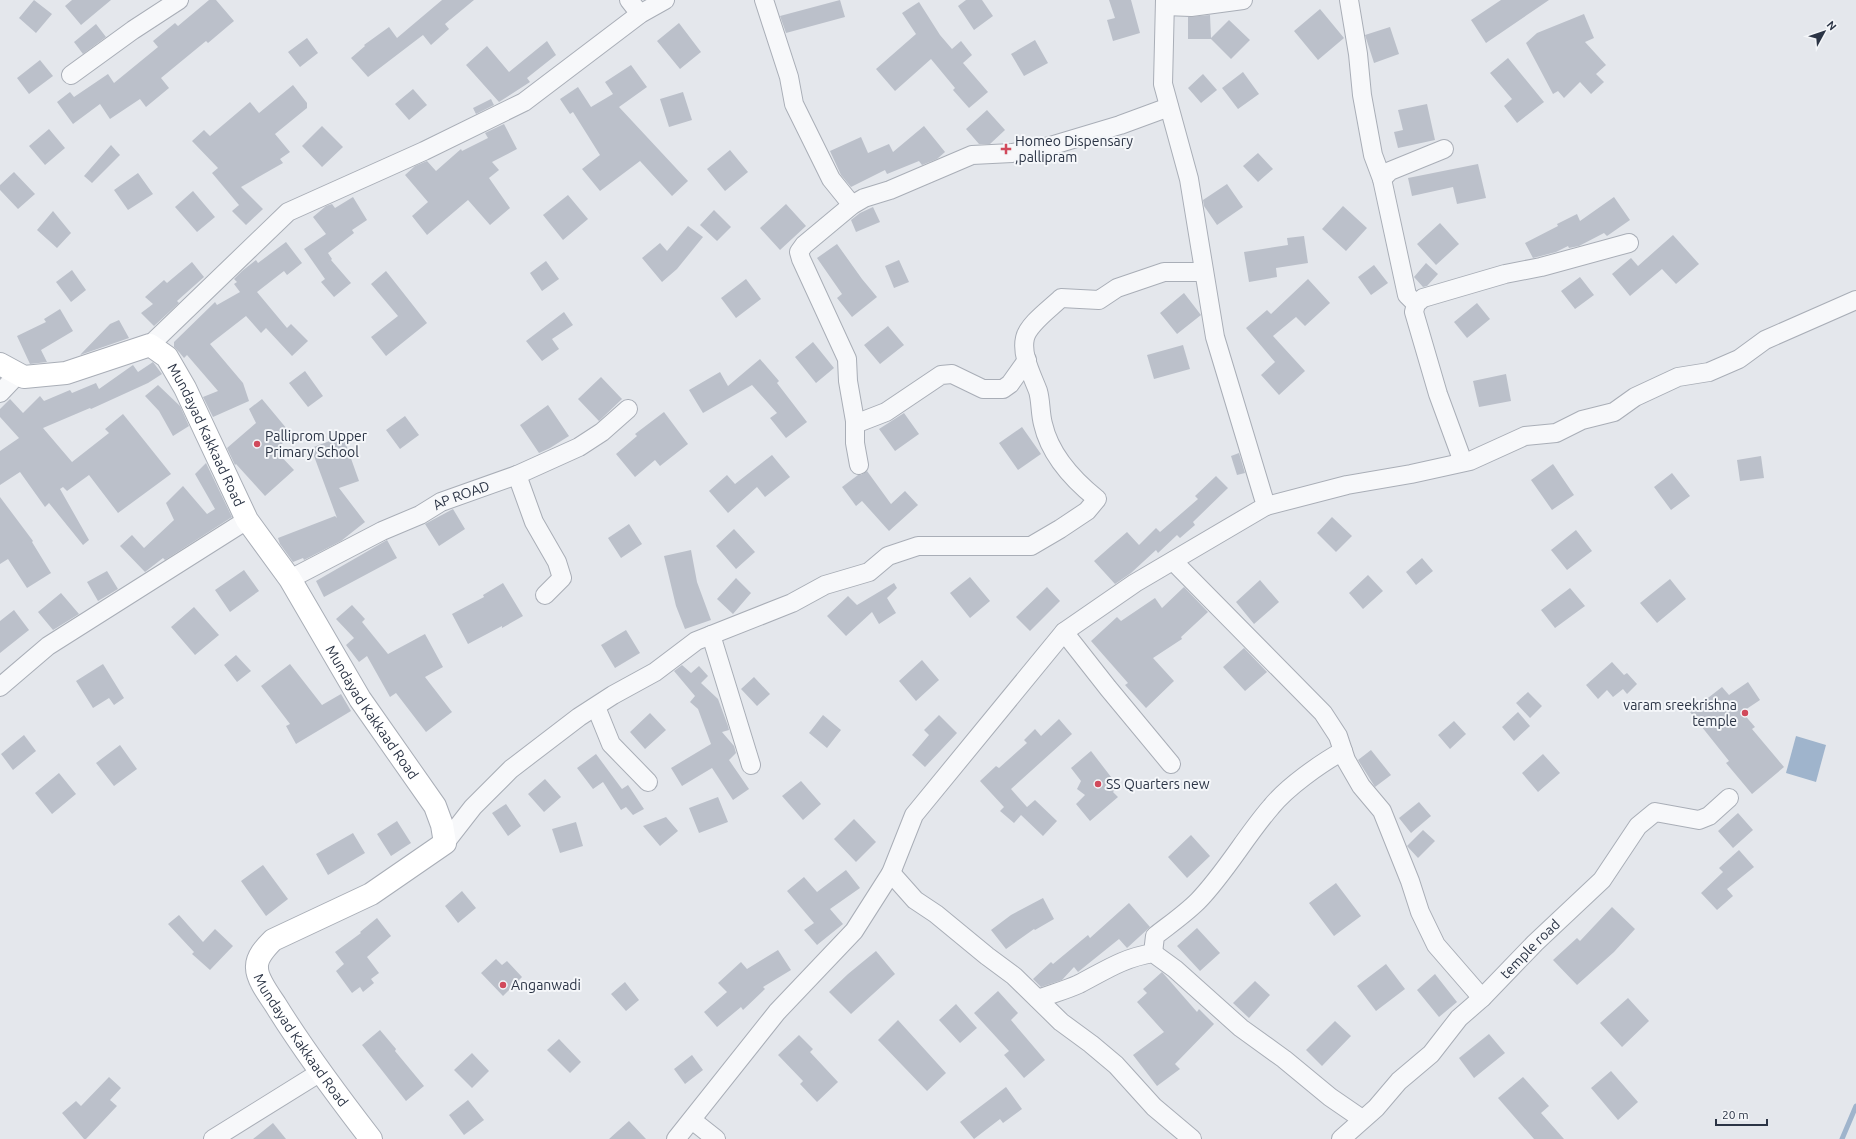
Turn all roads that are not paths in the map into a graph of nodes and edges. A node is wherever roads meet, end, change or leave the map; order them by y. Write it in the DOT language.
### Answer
graph roads {
  1 [pos="179,0"];
  2 [pos="665,0"];
  3 [pos="1243,0"];
  4 [pos="1349,0"];
  5 [pos="766,1"];
  6 [pos="1165,3"];
  7 [pos="634,7"];
  8 [pos="71,76"];
  9 [pos="1169,107"];
  10 [pos="1444,149"];
  11 [pos="1382,179"];
  12 [pos="852,205"];
  13 [pos="1629,243"];
  14 [pos="1204,272"];
  15 [pos="1856,300"];
  16 [pos="1416,304"];
  17 [pos="150,345"];
  18 [pos="1027,360"];
  19 [pos="9,369"];
  20 [pos="0,392"];
  21 [pos="628,409"];
  22 [pos="855,424"];
  23 [pos="1463,462"];
  24 [pos="859,465"];
  25 [pos="517,475"];
  26 [pos="1266,506"];
  27 [pos="247,520"];
  28 [pos="1173,561"];
  29 [pos="290,579"];
  30 [pos="545,595"];
  31 [pos="1064,632"];
  32 [pos="711,635"];
  33 [pos="0,687"];
  34 [pos="596,707"];
  35 [pos="1343,751"];
  36 [pos="751,764"];
  37 [pos="1171,764"];
  38 [pos="648,782"];
  39 [pos="1729,798"];
  40 [pos="445,843"];
  41 [pos="891,873"];
  42 [pos="1153,954"];
  43 [pos="1482,998"];
  44 [pos="1038,999"];
  45 [pos="320,1073"];
  46 [pos="692,1120"];
  47 [pos="1362,1120"];
  48 [pos="213,1139"];
  49 [pos="371,1139"];
  50 [pos="676,1139"];
  51 [pos="716,1139"];
  52 [pos="1192,1139"];
  53 [pos="1341,1139"];
  1 -- 8 [label="street"];
  2 -- 7 [label="street"];
  3 -- 6 [label="street"];
  4 -- 11 [label="street"];
  5 -- 12 [label="street"];
  6 -- 9 [label="street"];
  7 -- 17 [label="street"];
  9 -- 12 [label="street"];
  9 -- 14 [label="street"];
  10 -- 11 [label="street"];
  11 -- 16 [label="street"];
  12 -- 22 [label="street"];
  13 -- 16 [label="street"];
  14 -- 18 [label="street"];
  14 -- 26 [label="street"];
  15 -- 23 [label="street"];
  16 -- 23 [label="street"];
  17 -- 19 [label="main road"];
  17 -- 27 [label="main road, Mundayad Kakkaad Road"];
  18 -- 22 [label="street"];
  18 -- 32 [label="street"];
  19 -- 20 [label="street"];
  21 -- 25 [label="street, AP ROAD"];
  22 -- 24 [label="street"];
  23 -- 26 [label="street"];
  25 -- 29 [label="street, AP ROAD"];
  25 -- 30 [label="street"];
  26 -- 28 [label="street"];
  27 -- 29 [label="main road, Mundayad Kakkaad Road"];
  27 -- 33 [label="street"];
  28 -- 31 [label="street"];
  28 -- 35 [label="street"];
  29 -- 40 [label="main road, Mundayad Kakkaad Road"];
  31 -- 37 [label="street"];
  31 -- 41 [label="street"];
  32 -- 34 [label="street"];
  32 -- 36 [label="street"];
  34 -- 38 [label="street"];
  34 -- 40 [label="street"];
  35 -- 42 [label="street"];
  35 -- 43 [label="street"];
  39 -- 43 [label="street, temple road"];
  40 -- 45 [label="main road, Mundayad Kakkaad Road"];
  41 -- 44 [label="street"];
  41 -- 46 [label="street"];
  42 -- 44 [label="street"];
  42 -- 47 [label="street"];
  43 -- 47 [label="street, temple road"];
  44 -- 52 [label="street"];
  45 -- 48 [label="street"];
  45 -- 49 [label="main road, Mundayad Kakkaad Road"];
  46 -- 50 [label="street"];
  46 -- 51 [label="street"];
  47 -- 53 [label="street, temple road"];
}
